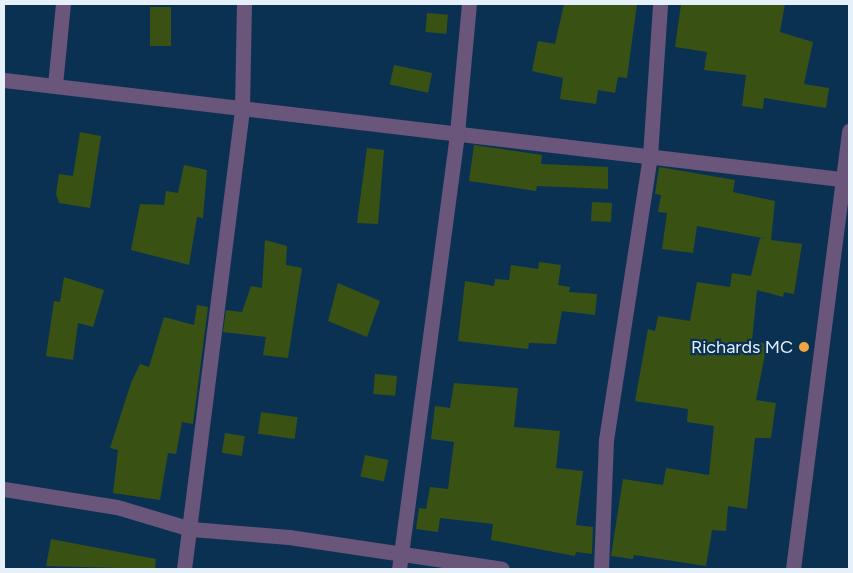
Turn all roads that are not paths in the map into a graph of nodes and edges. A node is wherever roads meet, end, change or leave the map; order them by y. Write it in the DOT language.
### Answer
graph roads {
  1 [pos="63,4"];
  2 [pos="244,4"];
  3 [pos="469,4"];
  4 [pos="660,4"];
  5 [pos="4,80"];
  6 [pos="55,85"];
  7 [pos="242,108"];
  8 [pos="849,131"];
  9 [pos="457,133"];
  10 [pos="650,156"];
  11 [pos="848,180"];
  12 [pos="4,489"];
  13 [pos="190,529"];
  14 [pos="401,553"];
  15 [pos="184,569"];
  16 [pos="399,569"];
  17 [pos="502,569"];
  18 [pos="601,569"];
  19 [pos="793,569"];
  1 -- 6 [label="street"];
  2 -- 7 [label="street"];
  3 -- 9 [label="street"];
  4 -- 10 [label="street"];
  5 -- 6 [label="street"];
  6 -- 7 [label="street"];
  7 -- 9 [label="street"];
  7 -- 13 [label="street"];
  8 -- 11 [label="street"];
  9 -- 10 [label="street"];
  9 -- 14 [label="street"];
  10 -- 11 [label="street"];
  10 -- 18 [label="street"];
  11 -- 19 [label="street"];
  12 -- 13 [label="street"];
  13 -- 14 [label="street"];
  13 -- 15 [label="street"];
  14 -- 16 [label="street"];
  14 -- 17 [label="street"];
}
